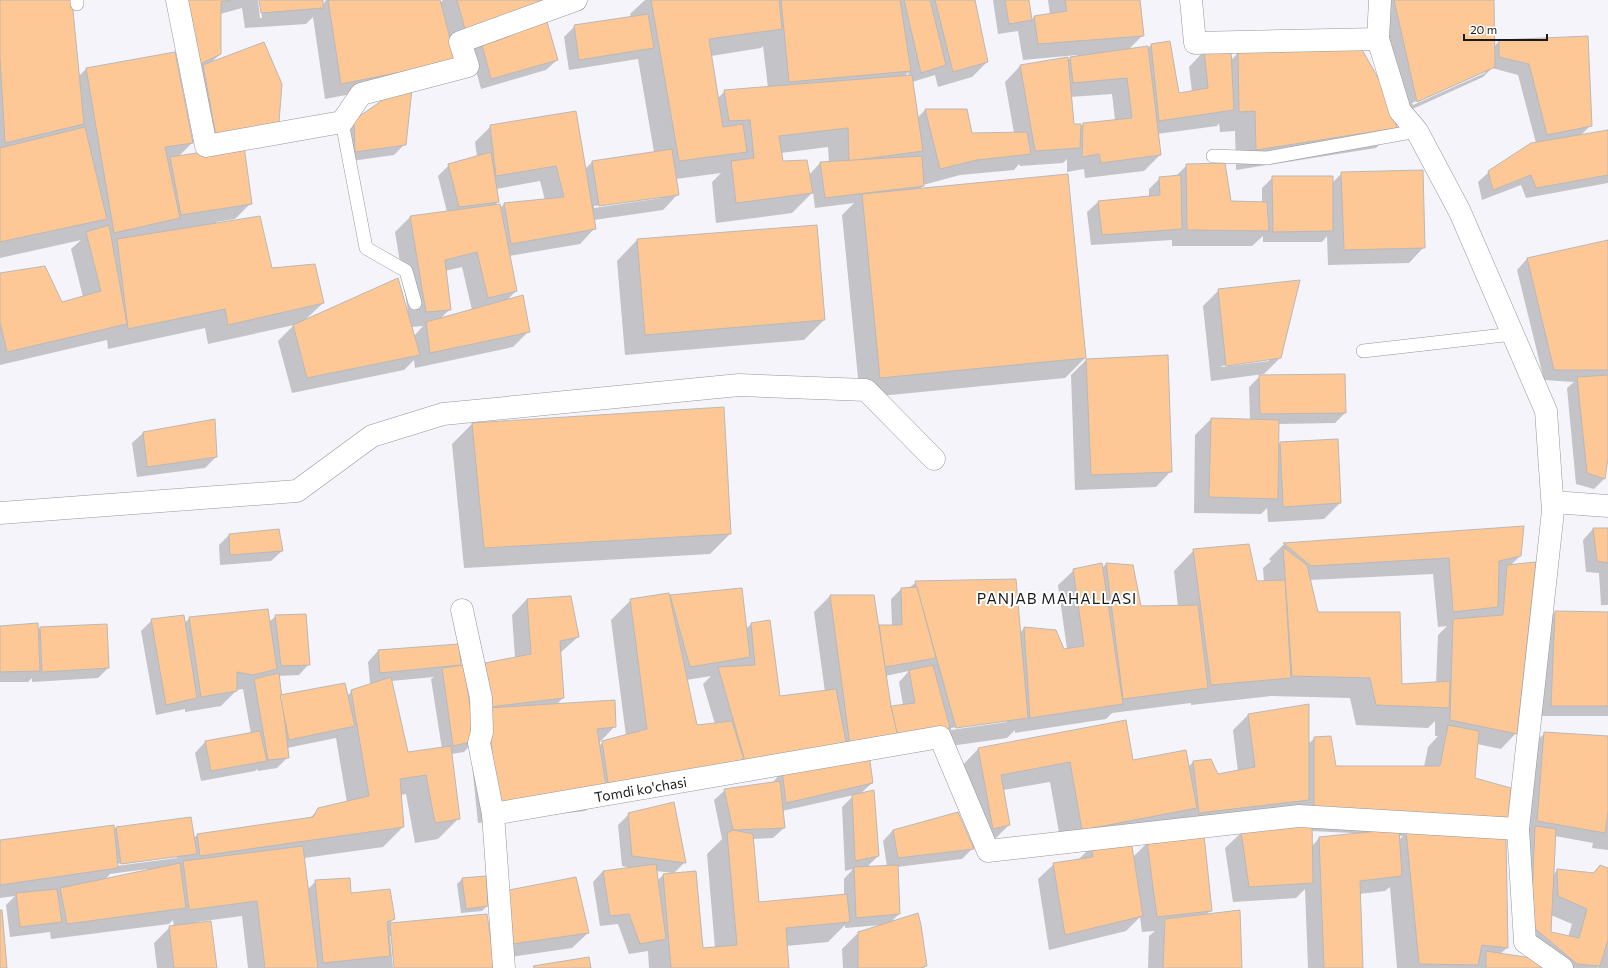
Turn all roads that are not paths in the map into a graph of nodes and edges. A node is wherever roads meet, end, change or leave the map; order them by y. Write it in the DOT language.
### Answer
graph roads {
  1 [pos="177,0"];
  2 [pos="576,0"];
  3 [pos="1191,0"];
  4 [pos="1380,0"];
  5 [pos="1378,39"];
  6 [pos="342,122"];
  7 [pos="1417,131"];
  8 [pos="1213,156"];
  9 [pos="415,303"];
  10 [pos="1513,334"];
  11 [pos="1363,351"];
  12 [pos="934,460"];
  13 [pos="1553,502"];
  14 [pos="1608,506"];
  15 [pos="0,513"];
  16 [pos="462,610"];
  17 [pos="494,814"];
  18 [pos="1518,829"];
  19 [pos="504,968"];
  20 [pos="1562,968"];
  1 -- 6 [label="street"];
  2 -- 6 [label="street"];
  3 -- 5 [label="street"];
  4 -- 5 [label="street"];
  5 -- 7 [label="street"];
  6 -- 9 [label="lane"];
  7 -- 8 [label="lane"];
  7 -- 10 [label="street"];
  10 -- 11 [label="lane"];
  10 -- 13 [label="street"];
  12 -- 15 [label="street"];
  13 -- 14 [label="street"];
  13 -- 18 [label="street"];
  16 -- 17 [label="street"];
  17 -- 18 [label="street, Tomdi ko'chasi"];
  17 -- 19 [label="street"];
  18 -- 20 [label="street"];
}
